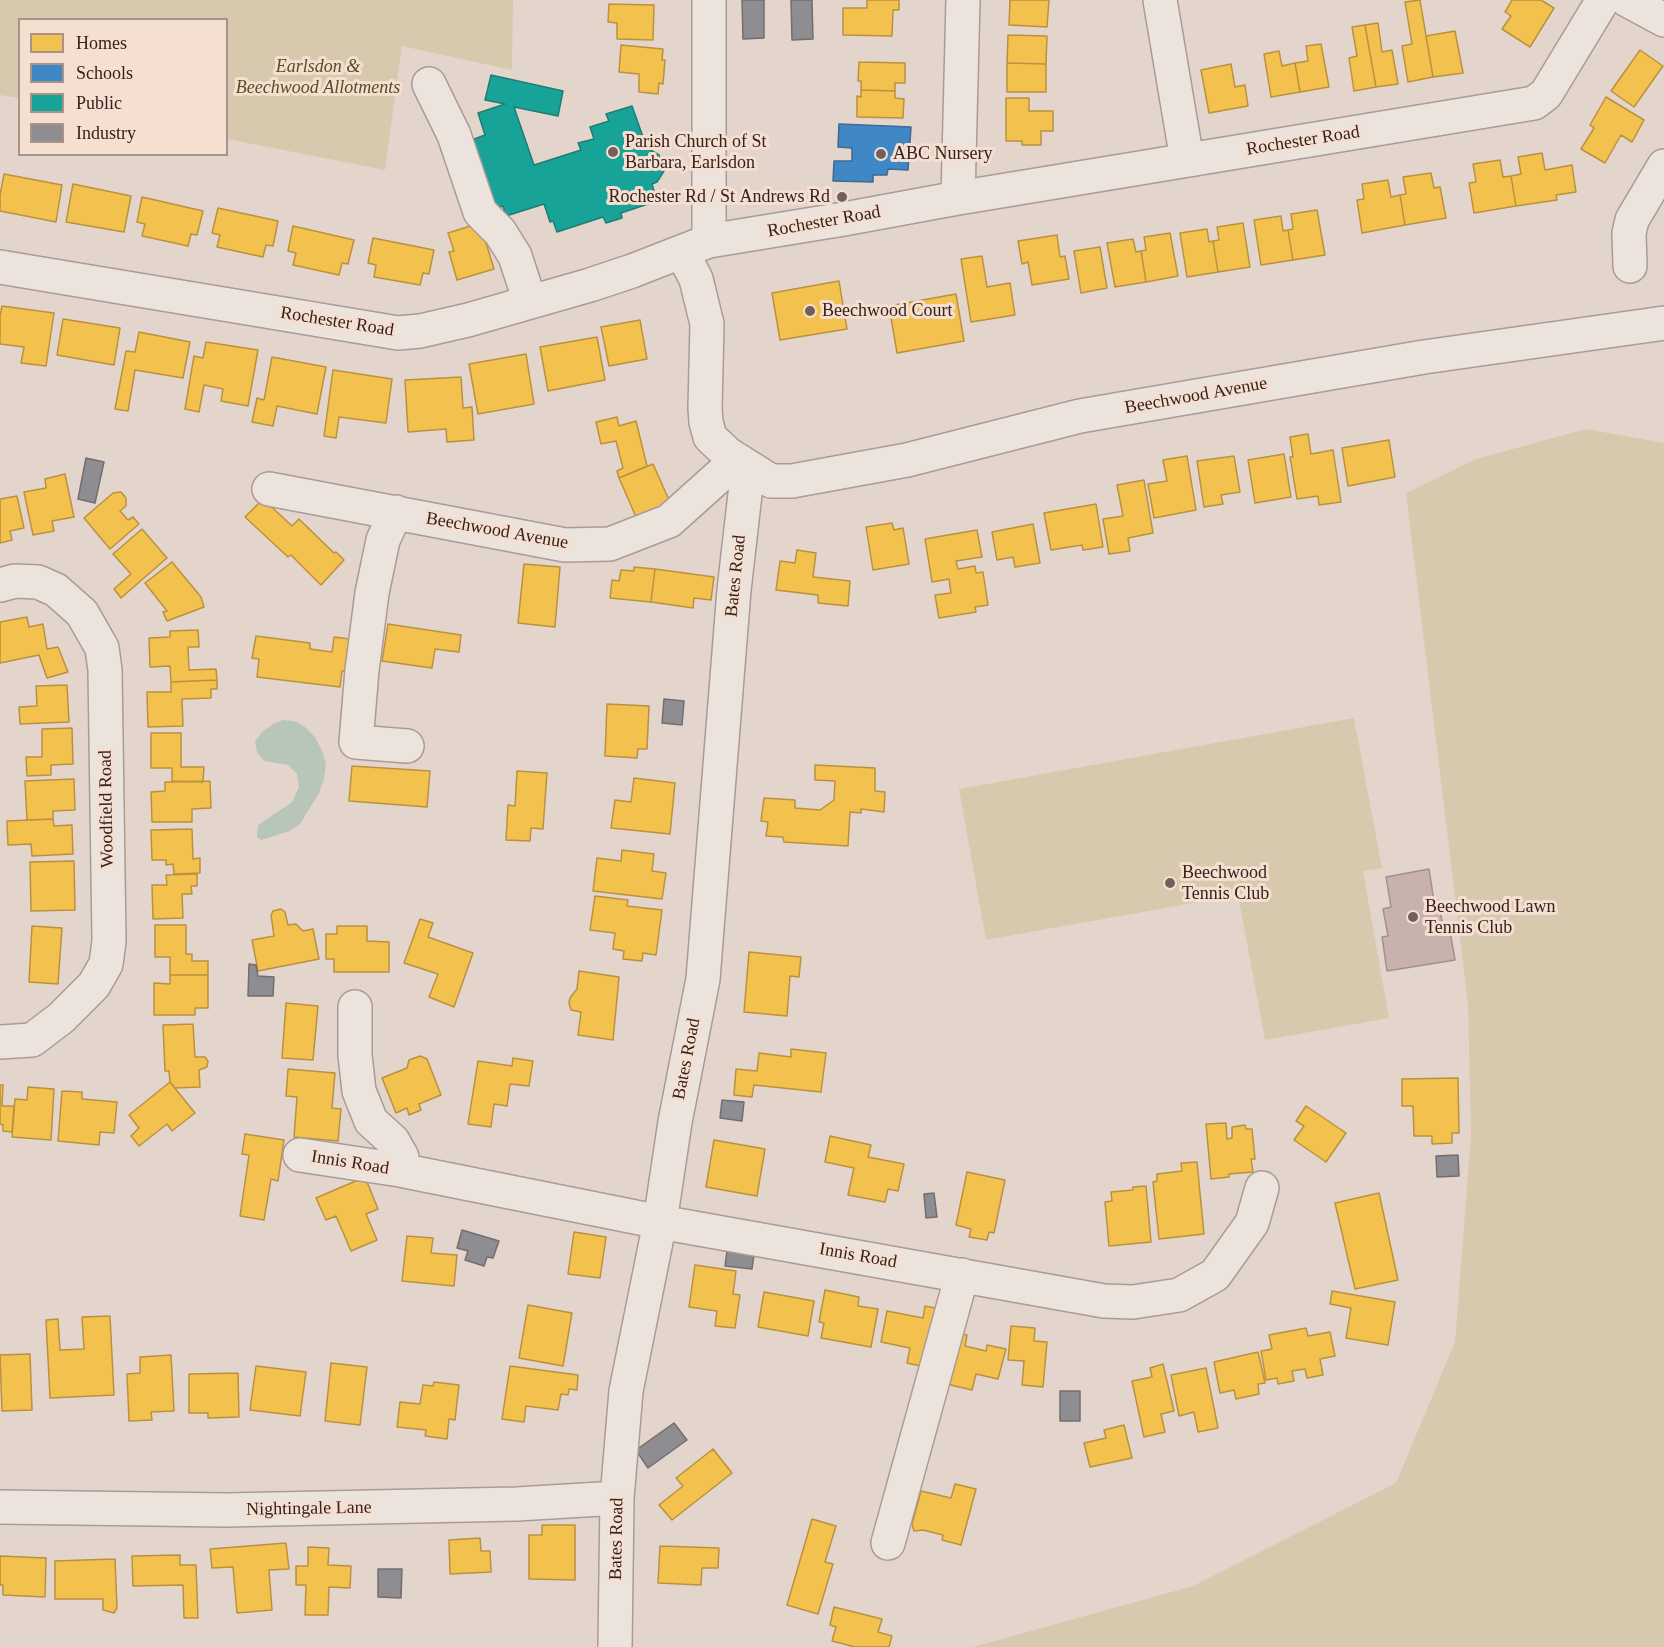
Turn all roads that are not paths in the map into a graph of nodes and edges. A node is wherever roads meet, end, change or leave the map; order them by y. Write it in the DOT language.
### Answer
graph roads {
  1 [pos="709,0"];
  2 [pos="963,0"];
  3 [pos="1160,0"];
  4 [pos="1603,0"];
  5 [pos="1627,0"];
  6 [pos="1664,20"];
  7 [pos="429,84"];
  8 [pos="1187,160"];
  9 [pos="1664,166"];
  10 [pos="958,198"];
  11 [pos="695,246"];
  12 [pos="1630,266"];
  13 [pos="0,267"];
  14 [pos="530,302"];
  15 [pos="1664,323"];
  16 [pos="742,464"];
  17 [pos="269,489"];
  18 [pos="396,512"];
  19 [pos="0,585"];
  20 [pos="407,746"];
  21 [pos="355,1008"];
  22 [pos="0,1042"];
  23 [pos="300,1155"];
  24 [pos="400,1170"];
  25 [pos="1262,1188"];
  26 [pos="660,1222"];
  27 [pos="962,1275"];
  28 [pos="617,1498"];
  29 [pos="0,1507"];
  30 [pos="888,1543"];
  31 [pos="615,1647"];
  1 -- 11 [label="street"];
  2 -- 10 [label="street"];
  3 -- 8 [label="street"];
  4 -- 8 [label="street, Rochester Road"];
  5 -- 6 [label="street"];
  7 -- 14 [label="street"];
  8 -- 10 [label="street, Rochester Road"];
  9 -- 12 [label="street"];
  10 -- 11 [label="street, Rochester Road"];
  11 -- 14 [label="street, Rochester Road"];
  11 -- 16 [label="street"];
  13 -- 14 [label="street, Rochester Road"];
  15 -- 16 [label="street, Beechwood Avenue"];
  16 -- 18 [label="street, Beechwood Avenue"];
  16 -- 26 [label="street, Bates Road"];
  17 -- 18 [label="street, Beechwood Avenue"];
  18 -- 20 [label="street"];
  19 -- 22 [label="street, Woodfield Road"];
  21 -- 24 [label="street, Innis Road"];
  23 -- 24 [label="street, Innis Road"];
  24 -- 26 [label="street, Innis Road"];
  25 -- 27 [label="street, Innis Road"];
  26 -- 27 [label="street, Innis Road"];
  26 -- 28 [label="street, Bates Road"];
  27 -- 30 [label="street"];
  28 -- 29 [label="street, Nightingale Lane"];
  28 -- 31 [label="street, Bates Road"];
}
